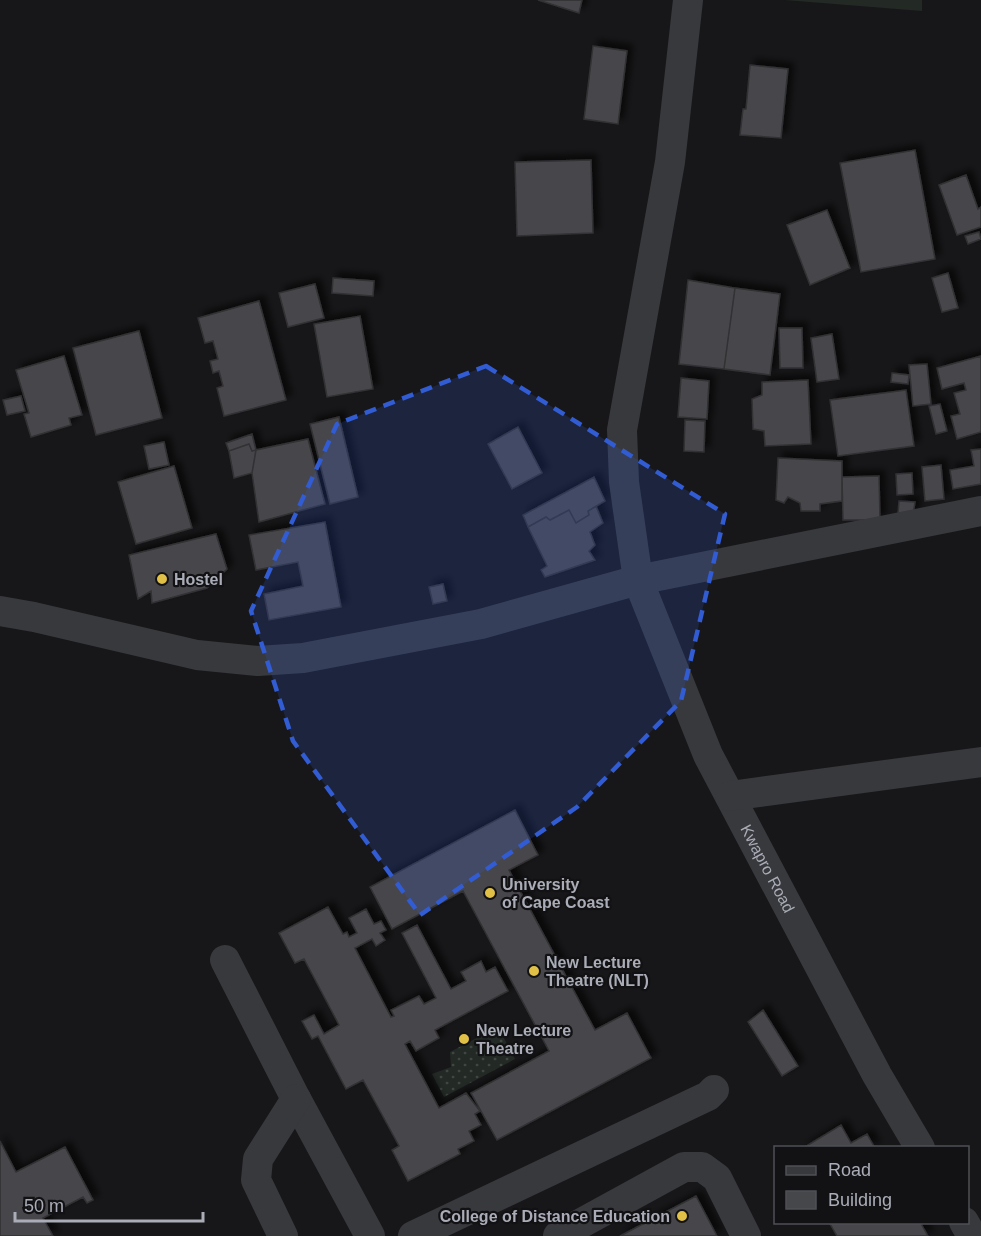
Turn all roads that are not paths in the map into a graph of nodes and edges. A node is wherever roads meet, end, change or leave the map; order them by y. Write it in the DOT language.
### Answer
graph roads {
  1 [pos="688,0"];
  2 [pos="981,511"];
  3 [pos="638,580"];
  4 [pos="0,611"];
  5 [pos="981,762"];
  6 [pos="730,796"];
  7 [pos="225,960"];
  8 [pos="714,1090"];
  9 [pos="296,1099"];
  10 [pos="919,1146"];
  11 [pos="283,1236"];
  12 [pos="370,1236"];
  13 [pos="413,1236"];
  14 [pos="558,1236"];
  15 [pos="746,1236"];
  1 -- 3 [label="street, Kwapro Road"];
  2 -- 3 [label="street"];
  3 -- 4 [label="street"];
  3 -- 6 [label="street, Kwapro Road"];
  5 -- 6 [label="street"];
  6 -- 10 [label="street, Kwapro Road"];
  7 -- 9 [label="street"];
  8 -- 13 [label="street"];
  9 -- 11 [label="street"];
  9 -- 12 [label="street"];
  14 -- 15 [label="street"];
}
